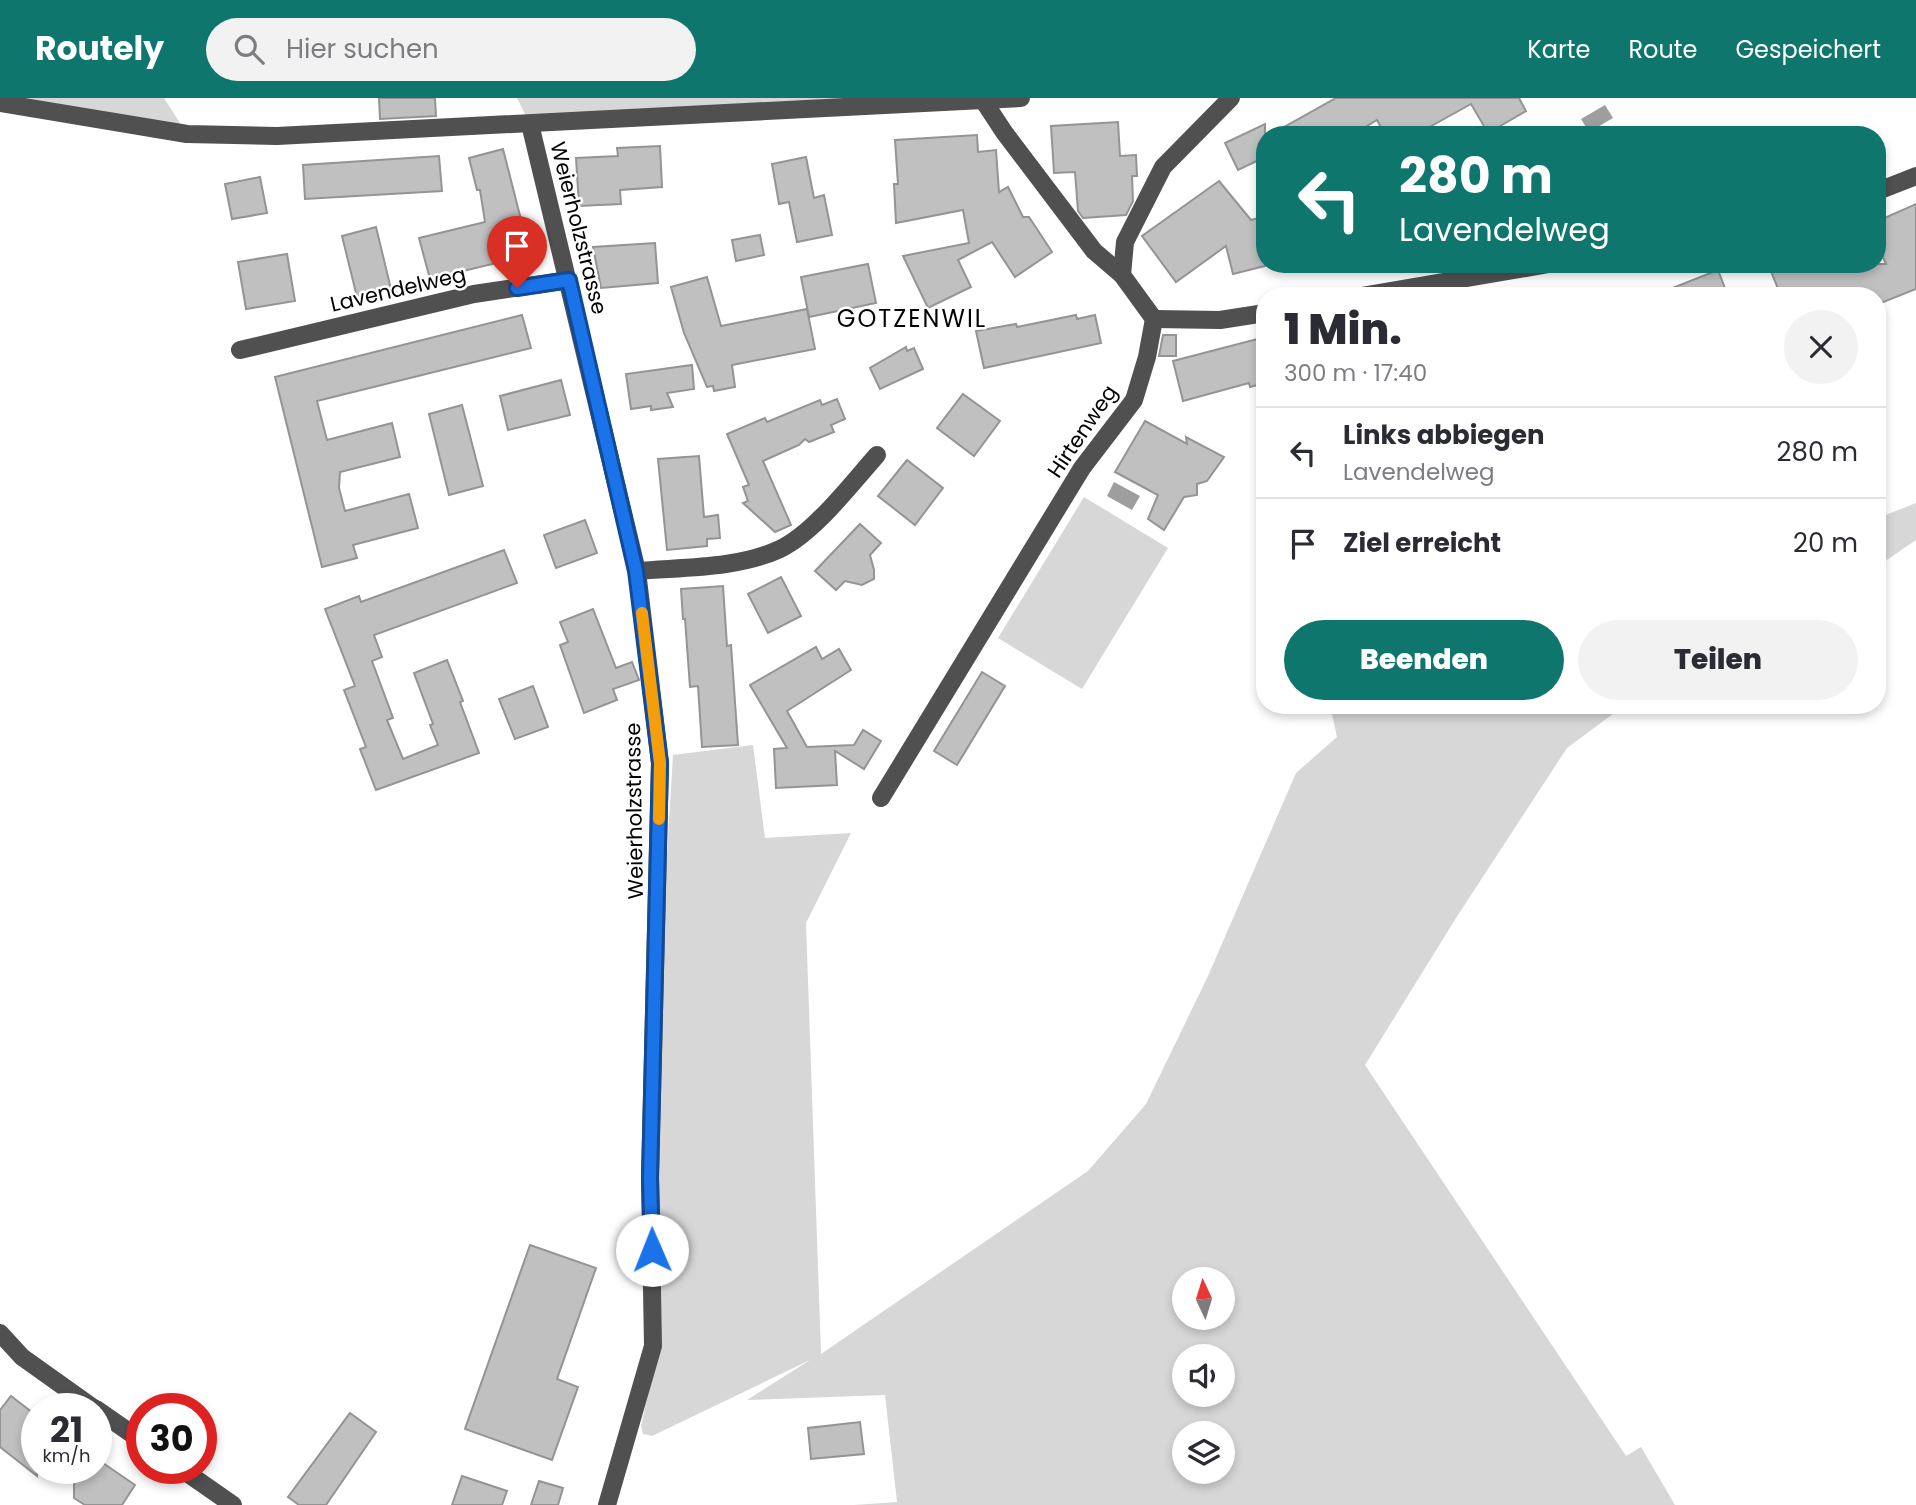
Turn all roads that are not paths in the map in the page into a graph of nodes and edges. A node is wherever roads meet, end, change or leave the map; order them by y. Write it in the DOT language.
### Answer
graph roads {
  1 [pos="1021,98"];
  2 [pos="1231,98"];
  3 [pos="983,100"];
  4 [pos="0,103"];
  5 [pos="530,124"];
  6 [pos="1916,176"];
  7 [pos="1886,188"];
  8 [pos="1496,273"];
  9 [pos="1122,275"];
  10 [pos="569,280"];
  11 [pos="1414,287"];
  12 [pos="1256,314"];
  13 [pos="1154,319"];
  14 [pos="240,350"];
  15 [pos="877,455"];
  16 [pos="636,571"];
  17 [pos="881,798"];
  18 [pos="0,1333"];
  19 [pos="73,1393"];
  20 [pos="203,1484"];
  21 [pos="233,1505"];
  22 [pos="607,1505"];
  1 -- 3 [label="street"];
  2 -- 9 [label="street"];
  3 -- 5 [label="street"];
  3 -- 9 [label="street"];
  4 -- 5 [label="street"];
  5 -- 10 [label="street, Weierholzstrasse"];
  6 -- 7 [label="street"];
  8 -- 11 [label="street"];
  9 -- 13 [label="street"];
  10 -- 14 [label="street, Lavendelweg"];
  10 -- 16 [label="street, Weierholzstrasse"];
  12 -- 13 [label="street"];
  13 -- 17 [label="street, Hirtenweg"];
  15 -- 16 [label="street"];
  16 -- 22 [label="street, Weierholzstrasse"];
  18 -- 19 [label="street"];
  20 -- 21 [label="street"];
}
